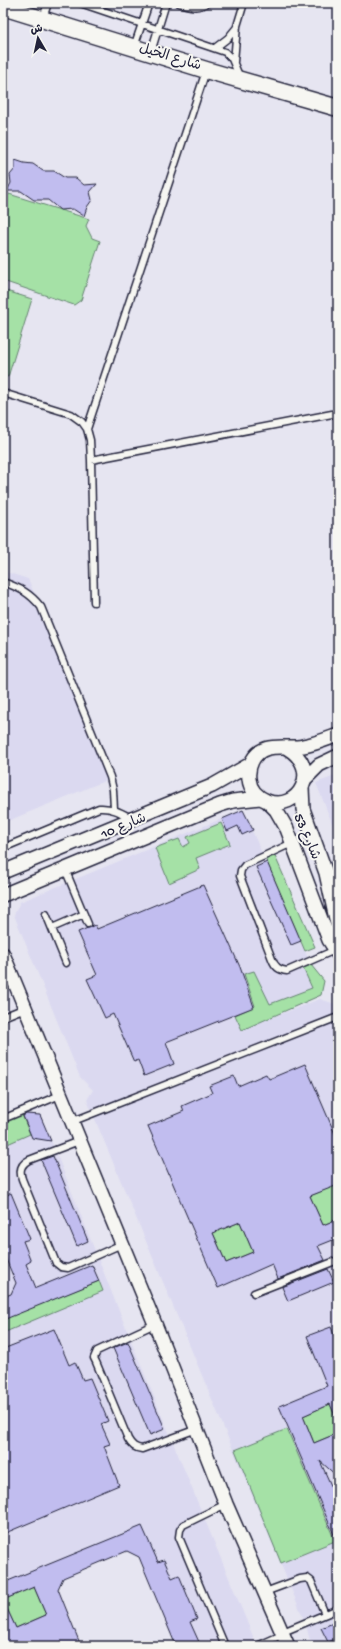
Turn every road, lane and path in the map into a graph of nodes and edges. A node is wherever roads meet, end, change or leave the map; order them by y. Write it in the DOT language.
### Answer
graph roads {
  1 [pos="48,3"];
  2 [pos="80,3"];
  3 [pos="149,3"];
  4 [pos="166,3"];
  5 [pos="179,3"];
  6 [pos="207,3"];
  7 [pos="244,3"];
  8 [pos="3,7"];
  9 [pos="42,19"];
  10 [pos="142,23"];
  11 [pos="238,26"];
  12 [pos="158,28"];
  13 [pos="134,47"];
  14 [pos="215,48"];
  15 [pos="151,52"];
  16 [pos="234,63"];
  17 [pos="206,70"];
  18 [pos="241,80"];
  19 [pos="338,108"];
  20 [pos="3,393"];
  21 [pos="338,416"];
  22 [pos="87,429"];
  23 [pos="91,460"];
  24 [pos="3,582"];
  25 [pos="94,602"];
  26 [pos="338,735"];
  27 [pos="287,748"];
  28 [pos="338,756"];
  29 [pos="249,766"];
  30 [pos="303,784"];
  31 [pos="264,800"];
  32 [pos="114,809"];
  33 [pos="132,819"];
  34 [pos="292,842"];
  35 [pos="3,848"];
  36 [pos="65,869"];
  37 [pos="3,872"];
  38 [pos="3,895"];
  39 [pos="46,914"];
  40 [pos="84,914"];
  41 [pos="88,924"];
  42 [pos="52,928"];
  43 [pos="338,928"];
  44 [pos="336,952"];
  45 [pos="3,954"];
  46 [pos="66,963"];
  47 [pos="25,1008"];
  48 [pos="3,1017"];
  49 [pos="338,1017"];
  50 [pos="60,1095"];
  51 [pos="3,1119"];
  52 [pos="71,1122"];
  53 [pos="79,1141"];
  54 [pos="122,1244"];
  55 [pos="338,1260"];
  56 [pos="254,1293"];
  57 [pos="155,1324"];
  58 [pos="197,1429"];
  59 [pos="226,1504"];
  60 [pos="265,1592"];
  61 [pos="338,1609"];
  62 [pos="325,1614"];
  63 [pos="286,1640"];
  64 [pos="225,1646"];
  65 [pos="257,1646"];
  1 -- 9 [label="lane"];
  2 -- 10 [label="lane"];
  3 -- 10 [label="lane"];
  4 -- 12 [label="lane"];
  5 -- 6 [label="lane"];
  7 -- 11 [label="lane"];
  8 -- 9 [label="street, شارع الخيل"];
  9 -- 13 [label="street, شارع الخيل"];
  10 -- 12 [label="lane"];
  10 -- 13 [label="lane"];
  11 -- 14 [label="lane"];
  11 -- 16 [label="lane"];
  12 -- 14 [label="lane"];
  12 -- 15 [label="lane"];
  13 -- 15 [label="street, شارع الخيل"];
  14 -- 16 [label="lane"];
  15 -- 17 [label="street, شارع الخيل"];
  16 -- 18 [label="lane"];
  17 -- 18 [label="street, شارع الخيل"];
  17 -- 22 [label="lane"];
  18 -- 19 [label="street, شارع الخيل"];
  20 -- 22 [label="lane"];
  21 -- 23 [label="lane"];
  22 -- 23 [label="lane"];
  23 -- 25 [label="lane"];
  24 -- 32 [label="lane"];
  26 -- 27 [label="street"];
  27 -- 29 [label="street"];
  27 -- 30 [label="street"];
  28 -- 30 [label="street"];
  29 -- 31 [label="street"];
  29 -- 33 [label="street, شارع 10"];
  30 -- 31 [label="street"];
  30 -- 43 [label="street, شارع 53"];
  31 -- 34 [label="street, شارع 53"];
  31 -- 36 [label="street, شارع 10"];
  32 -- 33 [label="lane"];
  32 -- 35 [label="lane"];
  33 -- 37 [label="street, شارع 10"];
  34 -- 44 [label="street, شارع 53"];
  34 -- 44 [label="lane"];
  36 -- 38 [label="street, شارع 10"];
  36 -- 40 [label="lane"];
  39 -- 42 [label="lane"];
  40 -- 41 [label="lane"];
  40 -- 42 [label="lane"];
  42 -- 46 [label="lane"];
  45 -- 47 [label="street"];
  47 -- 48 [label="lane"];
  47 -- 50 [label="street"];
  49 -- 52 [label="lane"];
  50 -- 51 [label="lane"];
  50 -- 52 [label="street"];
  52 -- 53 [label="street"];
  53 -- 54 [label="street"];
  53 -- 54 [label="lane"];
  54 -- 57 [label="street"];
  55 -- 56 [label="lane"];
  57 -- 58 [label="street"];
  57 -- 58 [label="lane"];
  58 -- 59 [label="street"];
  59 -- 60 [label="street"];
  59 -- 64 [label="lane"];
  60 -- 62 [label="lane"];
  60 -- 63 [label="street"];
  61 -- 62 [label="lane"];
  62 -- 63 [label="lane"];
  63 -- 65 [label="lane"];
}
